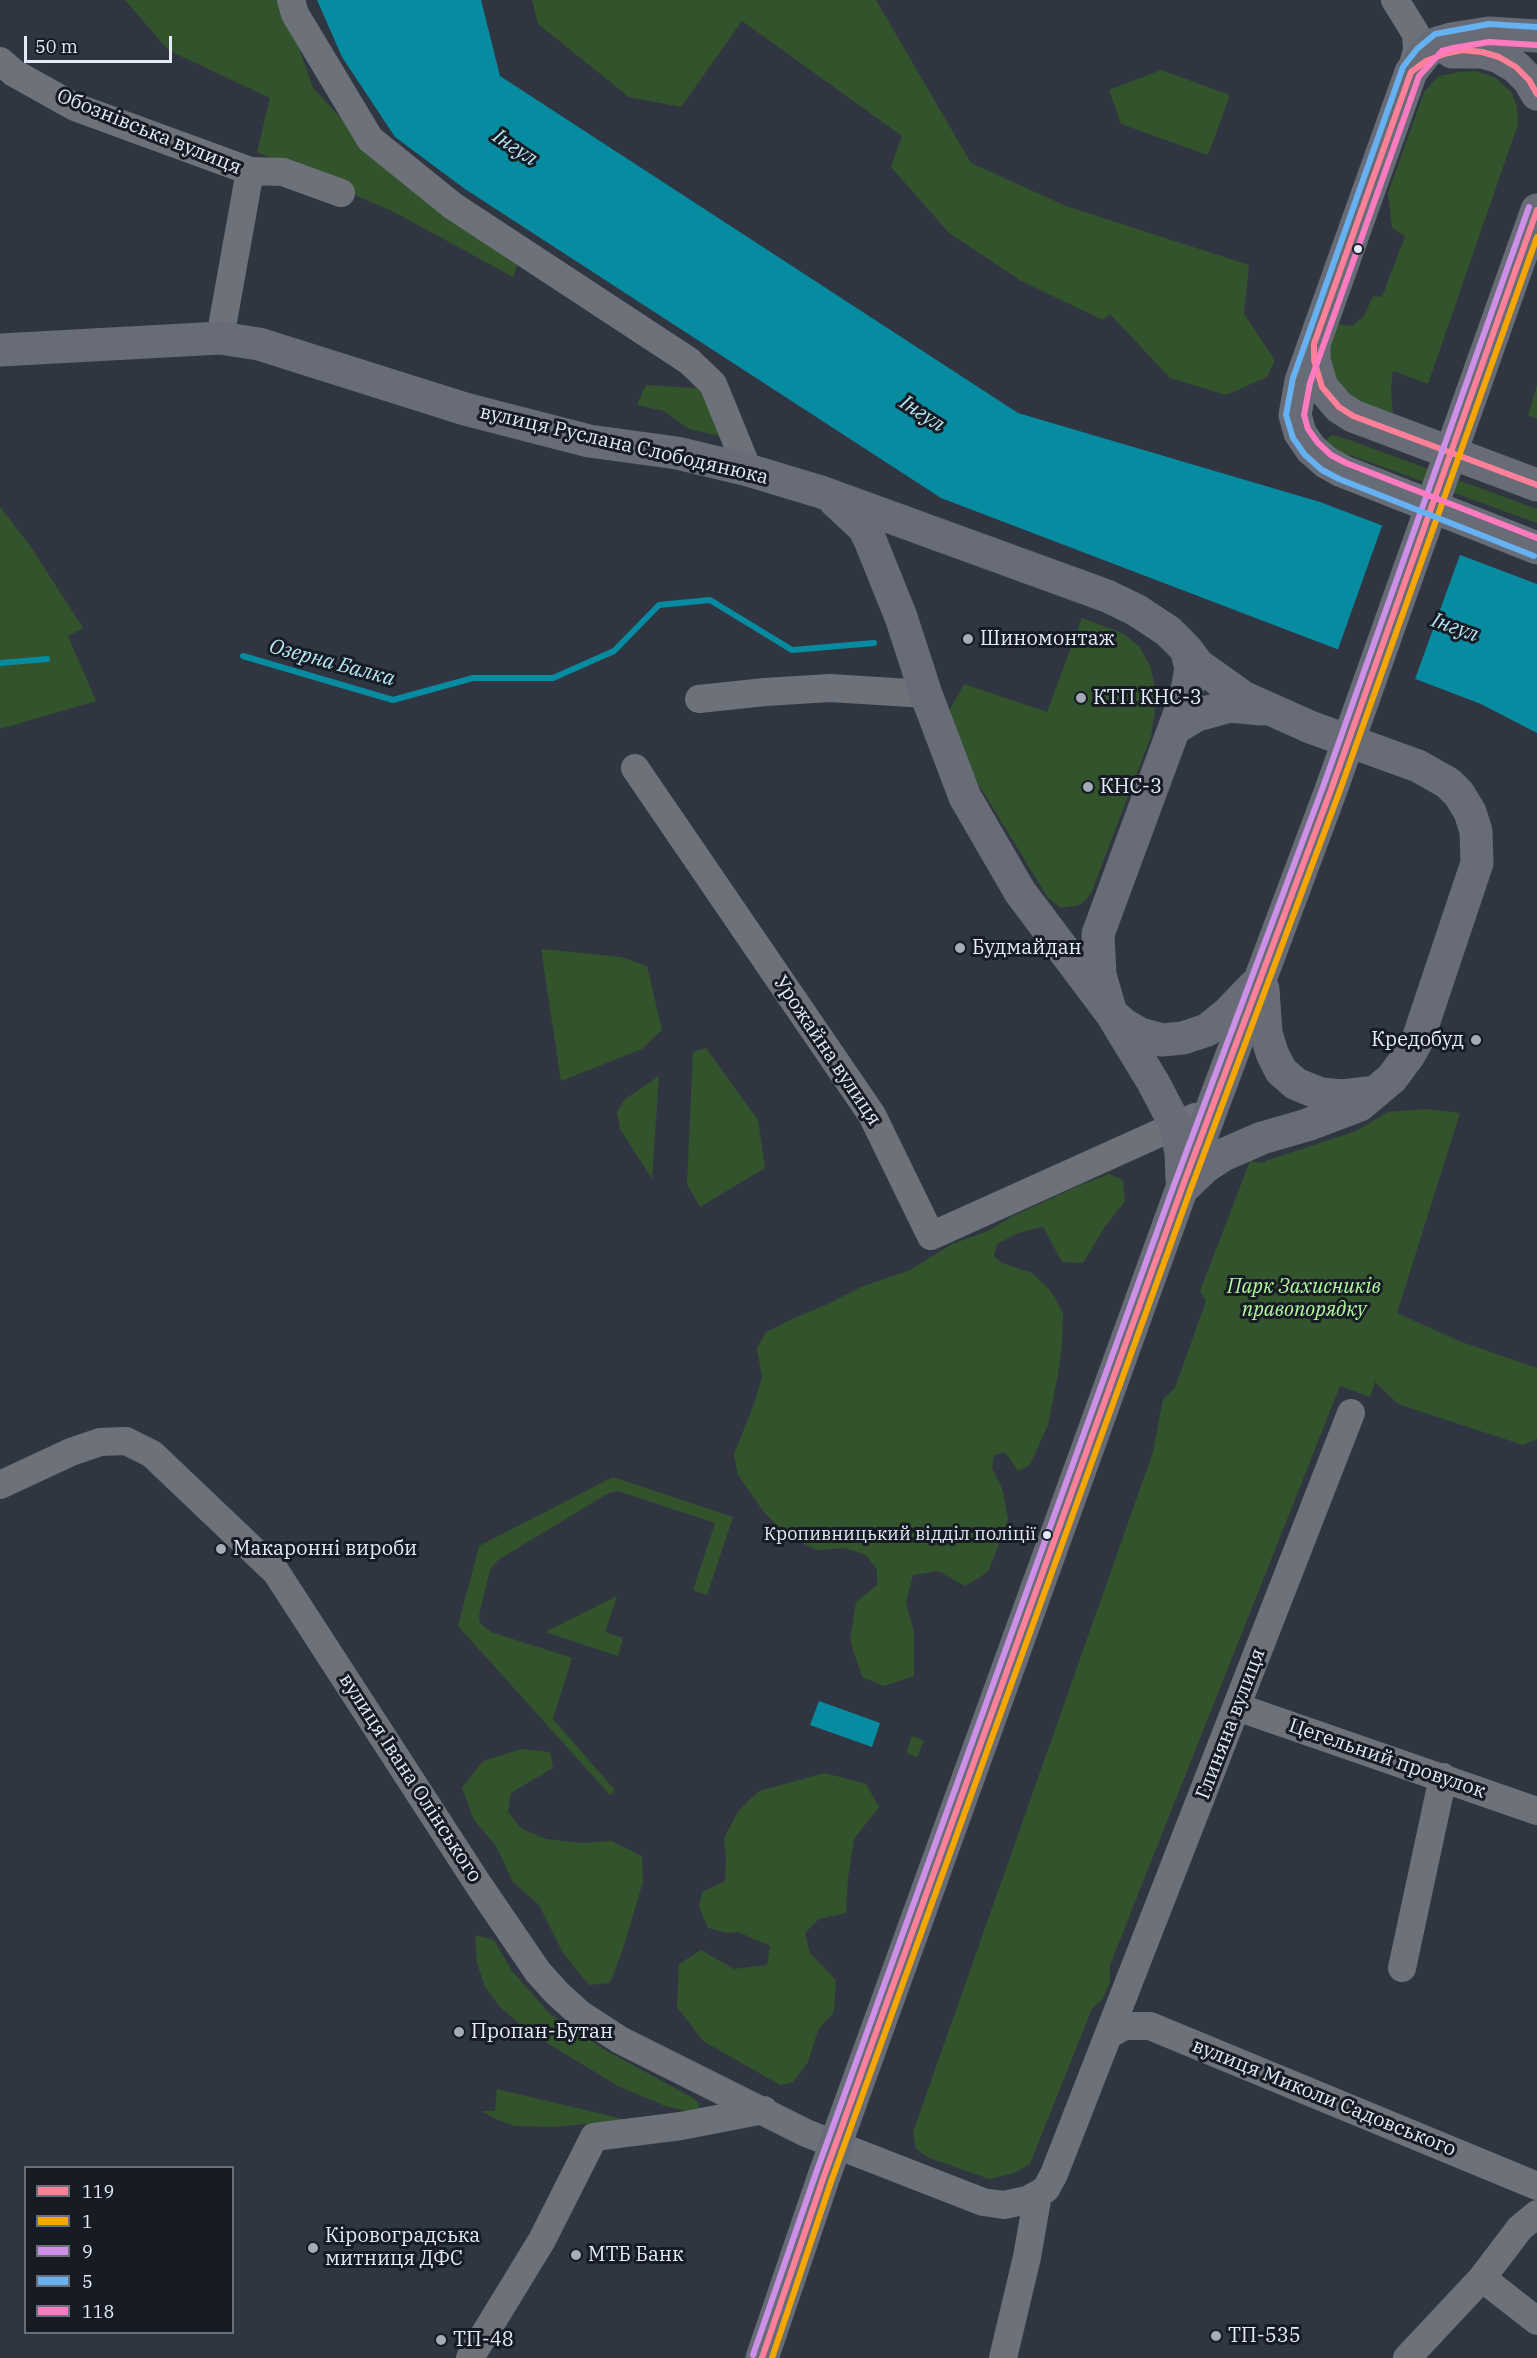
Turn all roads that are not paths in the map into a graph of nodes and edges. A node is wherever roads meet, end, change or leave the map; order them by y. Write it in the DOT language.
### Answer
graph roads {
  1 [pos="291,0"];
  2 [pos="1395,0"];
  3 [pos="1537,36"];
  4 [pos="0,61"];
  5 [pos="1411,72"];
  6 [pos="1537,94"];
  7 [pos="250,171"];
  8 [pos="341,193"];
  9 [pos="1537,210"];
  10 [pos="220,338"];
  11 [pos="1314,344"];
  12 [pos="0,350"];
  13 [pos="748,470"];
  14 [pos="1537,485"];
  15 [pos="821,492"];
  16 [pos="1537,548"];
  17 [pos="1186,649"];
  18 [pos="926,693"];
  19 [pos="699,699"];
  20 [pos="1272,711"];
  21 [pos="1175,728"];
  22 [pos="635,768"];
  23 [pos="1020,892"];
  24 [pos="1108,904"];
  25 [pos="1262,977"];
  26 [pos="1111,1013"];
  27 [pos="1384,1087"];
  28 [pos="1213,1108"];
  29 [pos="1176,1126"];
  30 [pos="1182,1188"];
  31 [pos="1351,1413"];
  32 [pos="0,1485"];
  33 [pos="1237,1707"];
  34 [pos="1443,1777"];
  35 [pos="1537,1811"];
  36 [pos="1402,1968"];
  37 [pos="1110,2034"];
  38 [pos="764,2110"];
  39 [pos="837,2144"];
  40 [pos="1537,2186"];
  41 [pos="1038,2194"];
  42 [pos="1537,2214"];
  43 [pos="1482,2278"];
  44 [pos="1537,2321"];
  45 [pos="470,2358"];
  46 [pos="762,2358"];
  47 [pos="1003,2358"];
  48 [pos="1407,2358"];
  1 -- 13 [label="street"];
  2 -- 5 [label="street"];
  3 -- 5 [label="main road"];
  4 -- 7 [label="street, Обознівська вулиця"];
  5 -- 6 [label="main road"];
  5 -- 11 [label="main road"];
  7 -- 8 [label="street, Обознівська вулиця"];
  7 -- 10 [label="street"];
  9 -- 25 [label="main road"];
  10 -- 12 [label="main road, вулиця Руслана Слободянюка"];
  10 -- 13 [label="main road, вулиця Руслана Слободянюка"];
  11 -- 14 [label="main road"];
  11 -- 16 [label="main road"];
  13 -- 15 [label="main road, вулиця Руслана Слободянюка"];
  15 -- 17 [label="main road, вулиця Руслана Слободянюка"];
  15 -- 18 [label="main road"];
  17 -- 20 [label="main road, вулиця Руслана Слободянюка"];
  17 -- 21 [label="main road"];
  18 -- 19 [label="street"];
  18 -- 23 [label="main road"];
  20 -- 21 [label="main road"];
  20 -- 27 [label="main road"];
  21 -- 24 [label="main road"];
  22 -- 29 [label="street, Урожайна вулиця"];
  23 -- 24 [label="main road"];
  23 -- 26 [label="main road"];
  24 -- 26 [label="main road"];
  25 -- 26 [label="main road"];
  25 -- 27 [label="main road"];
  25 -- 28 [label="main road"];
  26 -- 29 [label="main road"];
  27 -- 30 [label="main road"];
  28 -- 29 [label="street, Урожайна вулиця"];
  28 -- 30 [label="main road"];
  29 -- 30 [label="main road"];
  30 -- 39 [label="main road"];
  31 -- 33 [label="street, Глиняна вулиця"];
  32 -- 38 [label="street, вулиця Івана Олінського"];
  33 -- 34 [label="street, Цегельний провулок"];
  33 -- 37 [label="street, Глиняна вулиця"];
  34 -- 35 [label="street, Цегельний провулок"];
  34 -- 36 [label="street"];
  37 -- 40 [label="street, вулиця Миколи Садовського"];
  37 -- 41 [label="street, Глиняна вулиця"];
  38 -- 39 [label="street, вулиця Івана Олінського"];
  38 -- 45 [label="street"];
  39 -- 41 [label="street, вулиця Івана Олінського"];
  39 -- 46 [label="main road"];
  41 -- 47 [label="street"];
  42 -- 43 [label="street"];
  43 -- 44 [label="street"];
  43 -- 48 [label="street"];
}
